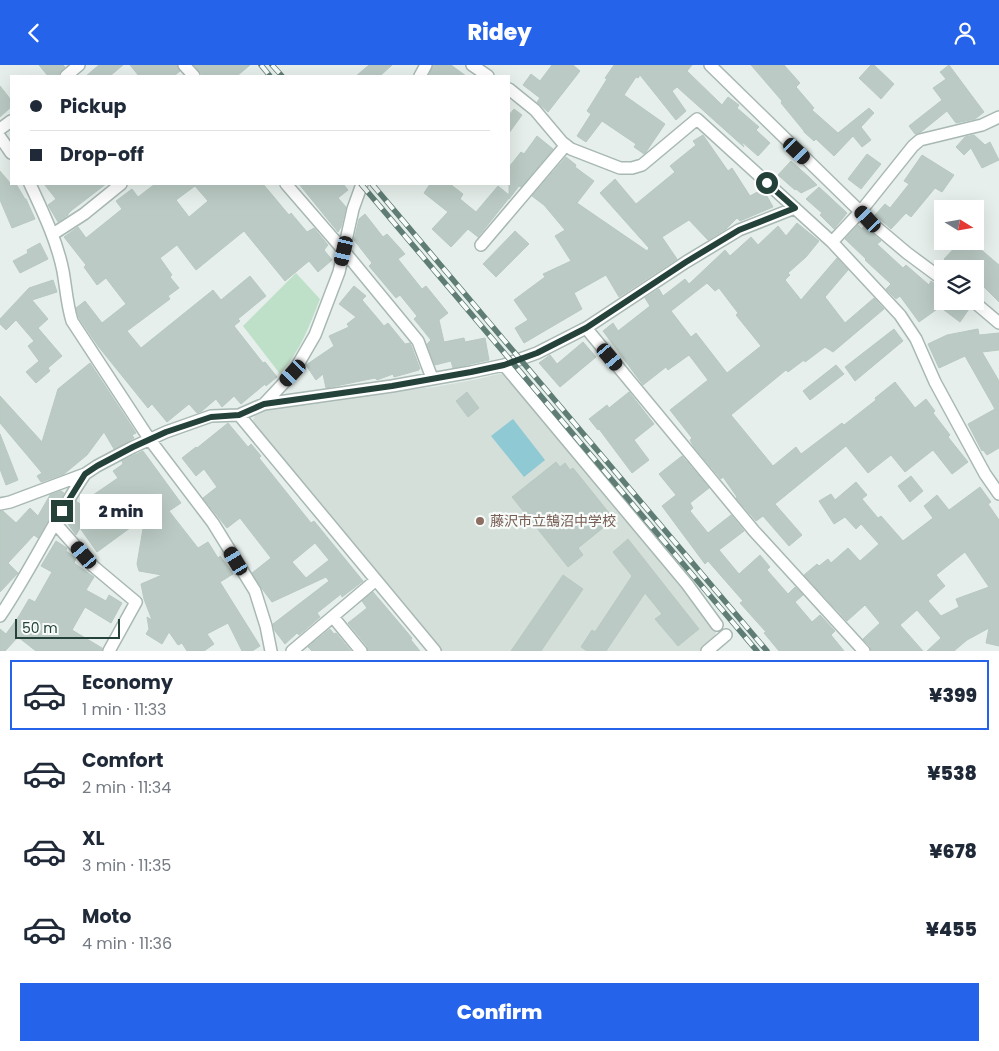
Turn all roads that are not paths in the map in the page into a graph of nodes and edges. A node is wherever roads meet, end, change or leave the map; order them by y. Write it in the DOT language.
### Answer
graph roads {
  1 [pos="79,65"];
  2 [pos="184,65"];
  3 [pos="472,65"];
  4 [pos="710,65"];
  5 [pos="67,75"];
  6 [pos="193,75"];
  7 [pos="487,75"];
  8 [pos="510,90"];
  9 [pos="999,117"];
  10 [pos="0,137"];
  11 [pos="566,145"];
  12 [pos="10,152"];
  13 [pos="30,185"];
  14 [pos="120,185"];
  15 [pos="287,185"];
  16 [pos="362,185"];
  17 [pos="795,208"];
  18 [pos="861,211"];
  19 [pos="53,234"];
  20 [pos="832,242"];
  21 [pos="481,245"];
  22 [pos="344,251"];
  23 [pos="934,273"];
  24 [pos="984,310"];
  25 [pos="999,323"];
  26 [pos="586,328"];
  27 [pos="504,365"];
  28 [pos="432,378"];
  29 [pos="264,404"];
  30 [pos="239,415"];
  31 [pos="150,440"];
  32 [pos="85,474"];
  33 [pos="999,494"];
  34 [pos="0,504"];
  35 [pos="55,523"];
  36 [pos="376,581"];
  37 [pos="0,616"];
  38 [pos="333,617"];
  39 [pos="717,625"];
  40 [pos="726,635"];
  41 [pos="109,651"];
  42 [pos="271,651"];
  43 [pos="292,651"];
  44 [pos="361,651"];
  45 [pos="435,651"];
  46 [pos="707,651"];
  47 [pos="864,651"];
  1 -- 5 [label="street"];
  2 -- 6 [label="street"];
  3 -- 7 [label="street"];
  4 -- 18 [label="street"];
  8 -- 11 [label="street"];
  9 -- 18 [label="street"];
  10 -- 12 [label="street"];
  11 -- 17 [label="street"];
  11 -- 21 [label="street"];
  13 -- 19 [label="street"];
  14 -- 19 [label="street"];
  15 -- 22 [label="street"];
  16 -- 22 [label="street"];
  17 -- 20 [label="street"];
  17 -- 26 [label="street"];
  18 -- 20 [label="street"];
  18 -- 23 [label="street"];
  19 -- 31 [label="street"];
  20 -- 33 [label="street"];
  22 -- 28 [label="street"];
  22 -- 29 [label="street"];
  24 -- 25 [label="street"];
  26 -- 27 [label="street"];
  26 -- 47 [label="street"];
  27 -- 28 [label="street"];
  27 -- 39 [label="street"];
  28 -- 29 [label="street"];
  29 -- 30 [label="street"];
  30 -- 31 [label="street"];
  30 -- 36 [label="street"];
  31 -- 32 [label="street"];
  31 -- 42 [label="street"];
  32 -- 34 [label="street"];
  32 -- 35 [label="street"];
  35 -- 37 [label="street"];
  35 -- 41 [label="street"];
  36 -- 38 [label="street"];
  36 -- 45 [label="street"];
  38 -- 43 [label="street"];
  38 -- 44 [label="street"];
  40 -- 46 [label="street"];
}
